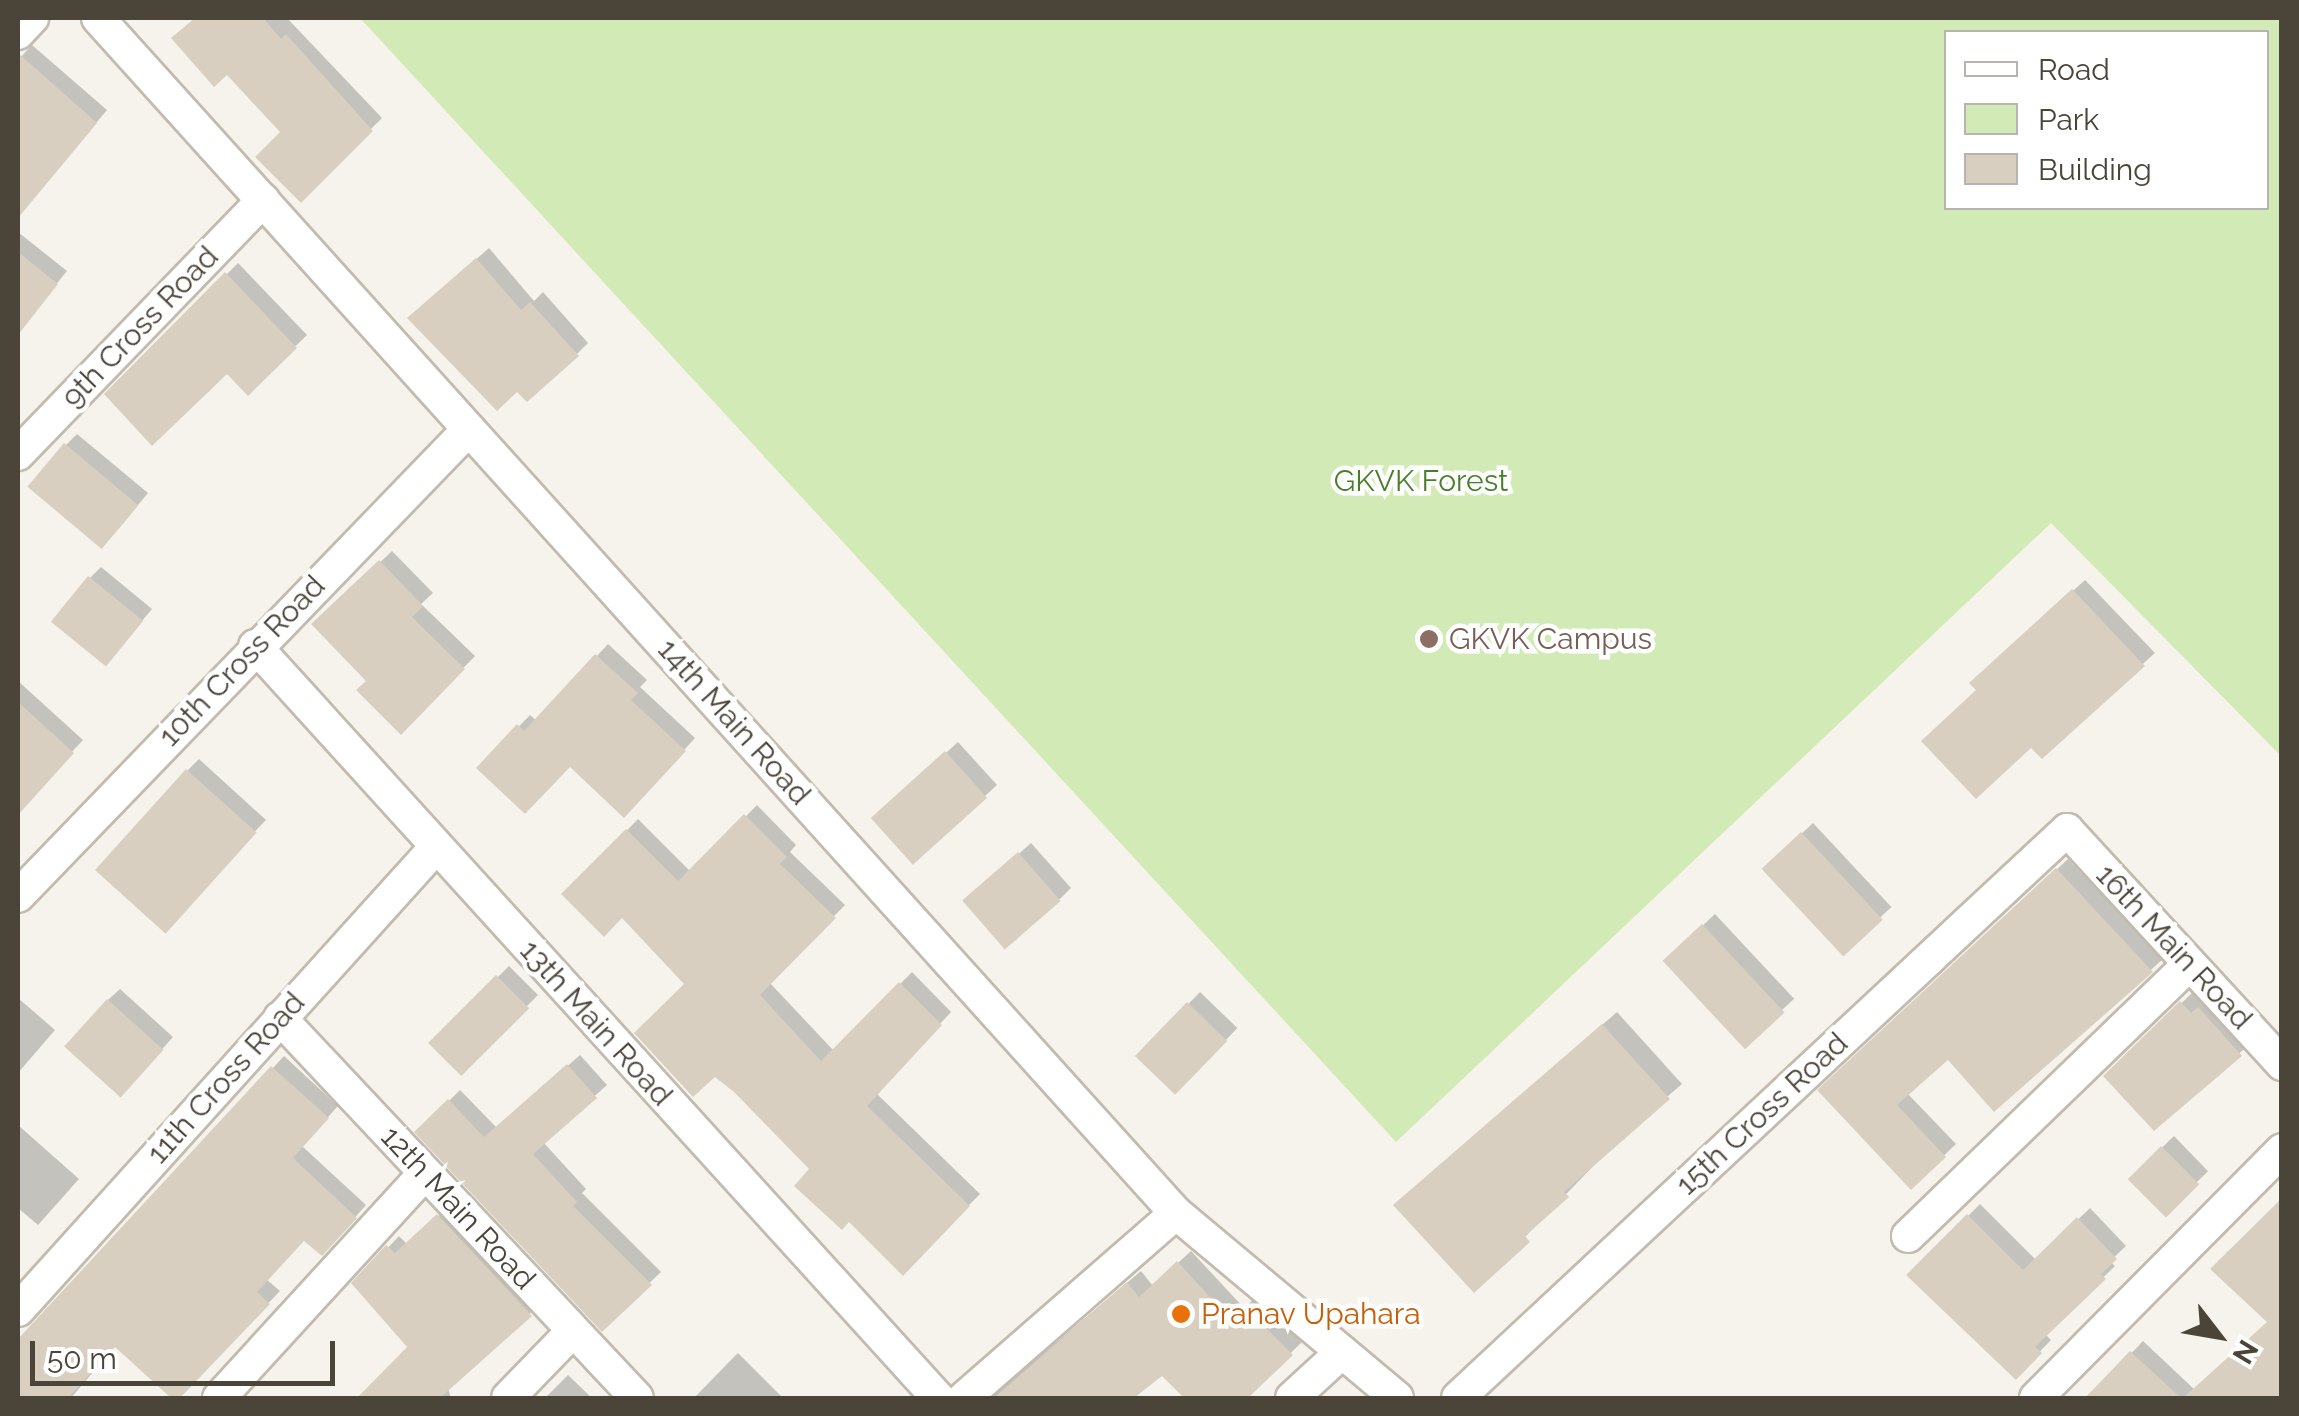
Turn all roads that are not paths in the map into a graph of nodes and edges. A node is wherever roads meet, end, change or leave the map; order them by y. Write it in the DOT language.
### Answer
graph roads {
  1 [pos="32,18"];
  2 [pos="98,18"];
  3 [pos="18,33"];
  4 [pos="262,200"];
  5 [pos="469,429"];
  6 [pos="18,454"];
  7 [pos="255,646"];
  8 [pos="2066,830"];
  9 [pos="436,847"];
  10 [pos="18,896"];
  11 [pos="2189,965"];
  12 [pos="280,1018"];
  13 [pos="2282,1064"];
  14 [pos="2282,1150"];
  15 [pos="425,1173"];
  16 [pos="1176,1213"];
  17 [pos="1908,1236"];
  18 [pos="18,1310"];
  19 [pos="574,1331"];
  20 [pos="1342,1352"];
  21 [pos="219,1398"];
  22 [pos="508,1398"];
  23 [pos="637,1398"];
  24 [pos="938,1398"];
  25 [pos="964,1398"];
  26 [pos="1292,1398"];
  27 [pos="1398,1398"];
  28 [pos="1458,1398"];
  29 [pos="2036,1398"];
  1 -- 3 [label="street"];
  2 -- 4 [label="street, 14th Main Road"];
  4 -- 5 [label="street, 14th Main Road"];
  4 -- 6 [label="street, 9th Cross Road"];
  5 -- 7 [label="street, 10th Cross Road"];
  5 -- 16 [label="street, 14th Main Road"];
  7 -- 9 [label="street, 13th Main Road"];
  7 -- 10 [label="street, 10th Cross Road"];
  8 -- 11 [label="street, 16th Main Road"];
  8 -- 28 [label="street, 15th Cross Road"];
  9 -- 12 [label="street, 11th Cross Road"];
  9 -- 24 [label="street, 13th Main Road"];
  11 -- 13 [label="street, 16th Main Road"];
  11 -- 17 [label="street"];
  12 -- 15 [label="street, 12th Main Road"];
  12 -- 18 [label="street, 11th Cross Road"];
  14 -- 29 [label="street"];
  15 -- 19 [label="street, 12th Main Road"];
  15 -- 21 [label="street"];
  16 -- 20 [label="street, 14th Main Road"];
  16 -- 25 [label="street"];
  19 -- 22 [label="street"];
  19 -- 23 [label="street, 12th Main Road"];
  20 -- 26 [label="street"];
  20 -- 27 [label="street, 14th Main Road"];
}
